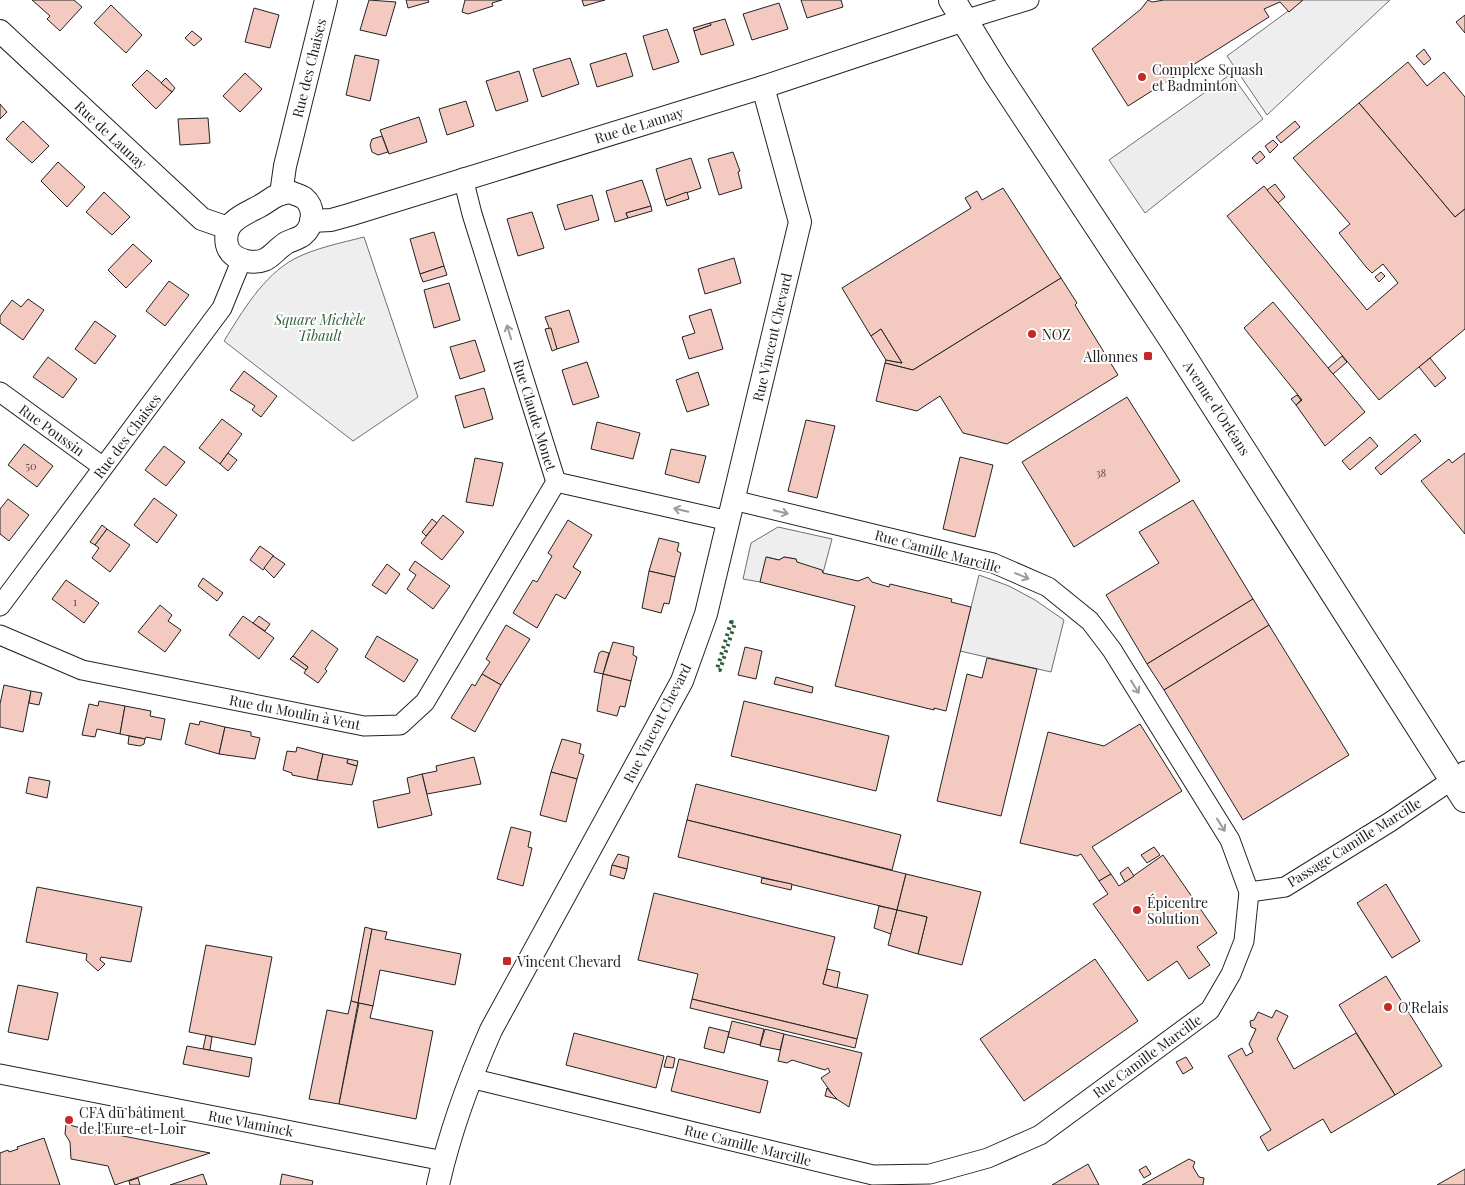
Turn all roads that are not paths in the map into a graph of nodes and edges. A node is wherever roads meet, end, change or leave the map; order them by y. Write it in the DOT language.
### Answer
graph roads {
  1 [pos="326,0"];
  2 [pos="1029,0"];
  3 [pos="958,10"];
  4 [pos="0,31"];
  5 [pos="763,87"];
  6 [pos="463,178"];
  7 [pos="281,194"];
  8 [pos="311,221"];
  9 [pos="228,228"];
  10 [pos="242,259"];
  11 [pos="0,392"];
  12 [pos="103,467"];
  13 [pos="556,482"];
  14 [pos="731,510"];
  15 [pos="0,606"];
  16 [pos="0,635"];
  17 [pos="1461,783"];
  18 [pos="1249,892"];
  19 [pos="0,1074"];
  20 [pos="470,1078"];
  21 [pos="444,1161"];
  22 [pos="438,1185"];
  1 -- 7 [label="street, Rue des Chaises"];
  2 -- 3 [label="street"];
  3 -- 5 [label="street, Rue de Launay"];
  3 -- 17 [label="main road, Avenue d'Orléans"];
  4 -- 9 [label="street, Rue de Launay"];
  5 -- 6 [label="street, Rue de Launay"];
  5 -- 14 [label="street, Rue Vincent Chevard"];
  6 -- 8 [label="street, Rue de Launay"];
  13 -- 6 [label="street, Rue Claude Monet, one-way"];
  7 -- 8 [label="street"];
  7 -- 9 [label="street"];
  8 -- 10 [label="street"];
  9 -- 10 [label="street"];
  10 -- 12 [label="street, Rue des Chaises"];
  11 -- 12 [label="street, Rue Poussin"];
  12 -- 15 [label="street, Rue des Chaises"];
  14 -- 13 [label="street, Rue Claude Monet, one-way"];
  13 -- 16 [label="street, Rue du Moulin à Vent"];
  14 -- 18 [label="street, Rue Camille Marcille, one-way"];
  14 -- 20 [label="street, Rue Vincent Chevard"];
  17 -- 18 [label="street, Passage Camille Marcille"];
  18 -- 20 [label="street, Rue Camille Marcille"];
  19 -- 21 [label="street, Rue Vlaminck"];
  20 -- 21 [label="street, Rue Vincent Chevard"];
  21 -- 22 [label="street, Rue Vincent Chevard"];
}
